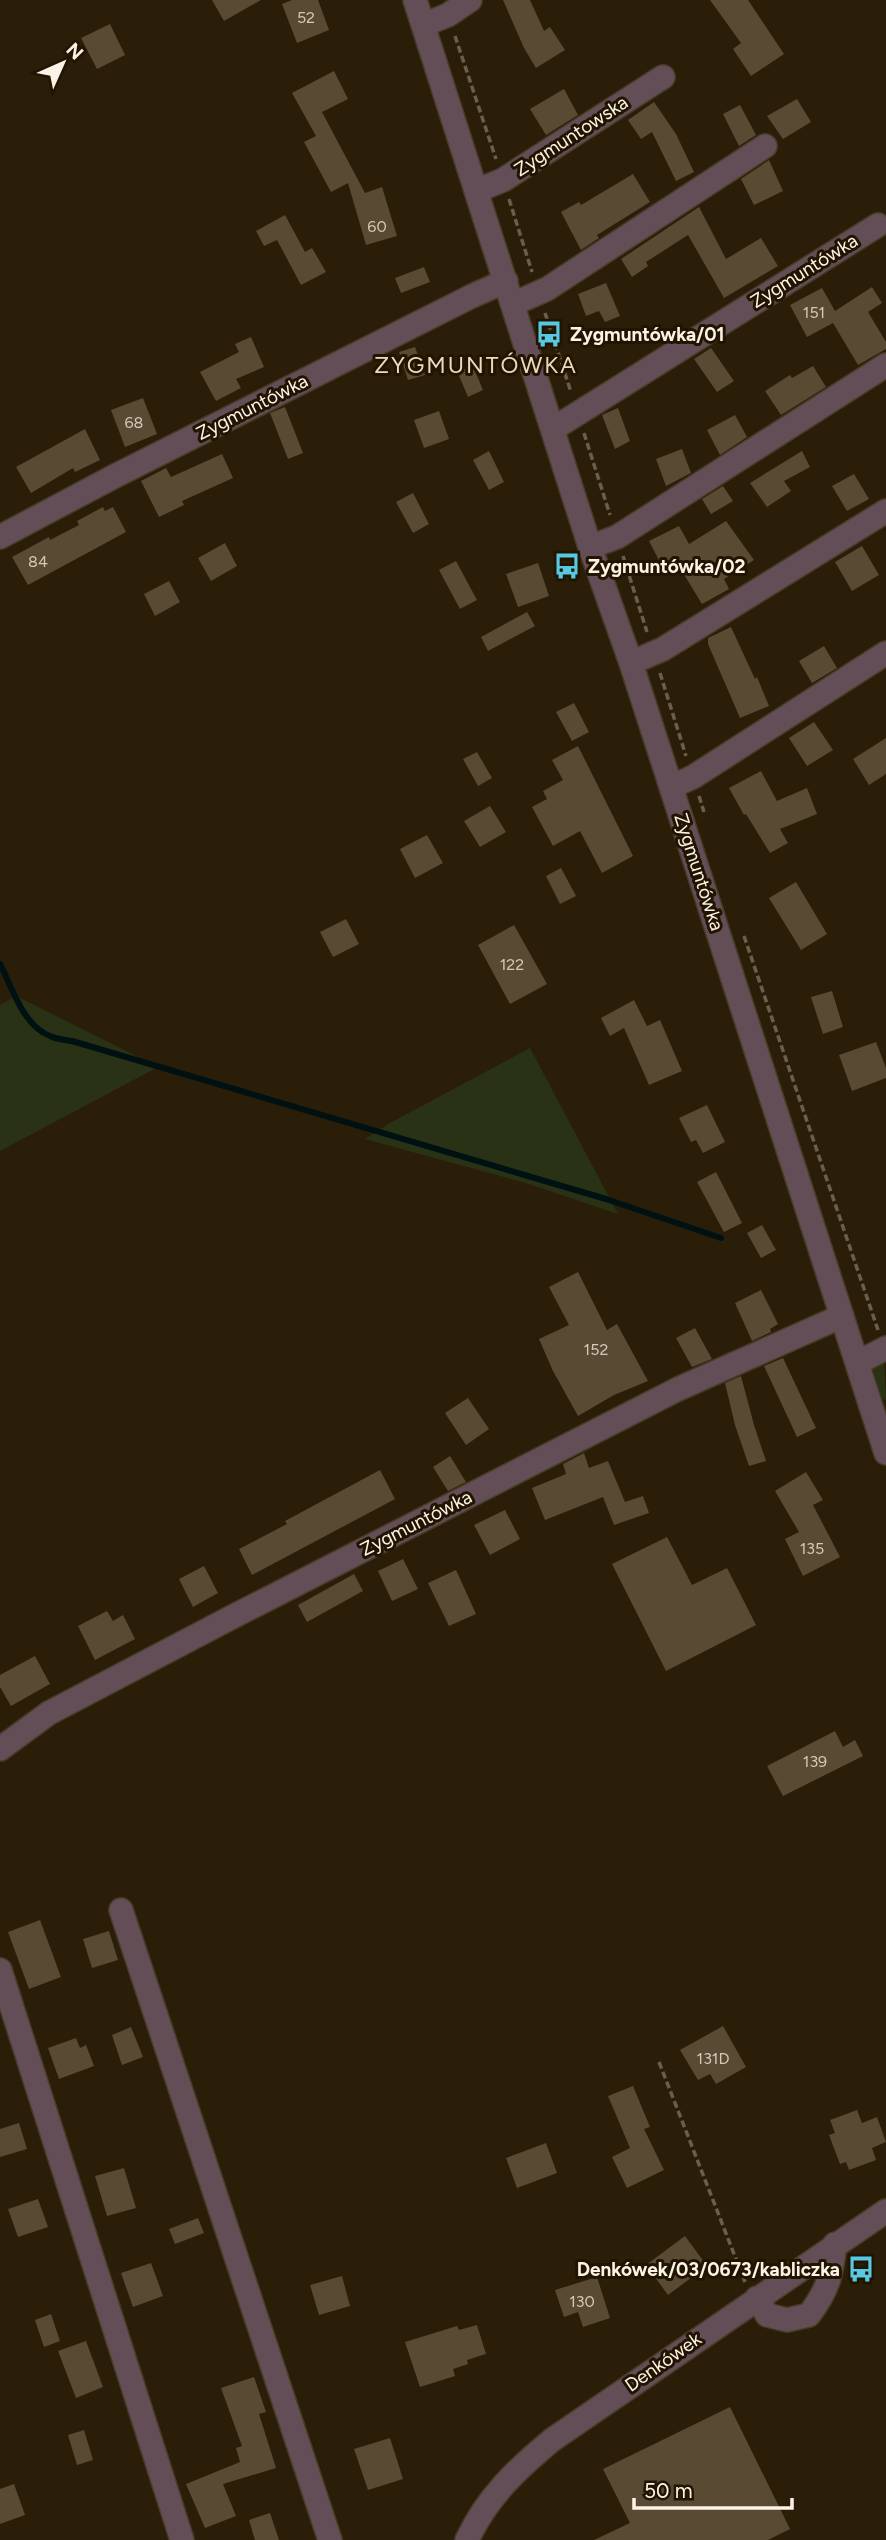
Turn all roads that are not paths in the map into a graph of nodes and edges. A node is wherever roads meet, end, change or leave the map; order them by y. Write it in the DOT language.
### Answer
graph roads {
  1 [pos="415,0"];
  2 [pos="470,0"];
  3 [pos="423,25"];
  4 [pos="663,77"];
  5 [pos="765,146"];
  6 [pos="477,191"];
  7 [pos="878,225"];
  8 [pos="506,281"];
  9 [pos="513,304"];
  10 [pos="886,365"];
  11 [pos="553,429"];
  12 [pos="886,511"];
  13 [pos="0,537"];
  14 [pos="590,547"];
  15 [pos="886,653"];
  16 [pos="631,663"];
  17 [pos="671,787"];
  18 [pos="842,1316"];
  19 [pos="886,1348"];
  20 [pos="857,1363"];
  21 [pos="886,1453"];
  22 [pos="0,1749"];
  23 [pos="121,1910"];
  24 [pos="0,1970"];
  25 [pos="886,2211"];
  26 [pos="835,2244"];
  27 [pos="757,2298"];
  28 [pos="182,2540"];
  29 [pos="330,2540"];
  30 [pos="467,2540"];
  1 -- 3 [label="street, Zygmuntówka"];
  2 -- 3 [label="street"];
  3 -- 6 [label="street, Zygmuntówka"];
  4 -- 6 [label="street, Zygmuntowska"];
  5 -- 9 [label="street"];
  6 -- 8 [label="street, Zygmuntówka"];
  7 -- 11 [label="street, Zygmuntówka"];
  8 -- 9 [label="street, Zygmuntówka"];
  8 -- 13 [label="street, Zygmuntówka"];
  9 -- 11 [label="street, Zygmuntówka"];
  10 -- 14 [label="street"];
  11 -- 14 [label="street, Zygmuntówka"];
  12 -- 16 [label="street"];
  14 -- 16 [label="street, Zygmuntówka"];
  15 -- 17 [label="street"];
  16 -- 17 [label="street, Zygmuntówka"];
  17 -- 18 [label="street, Zygmuntówka"];
  18 -- 20 [label="street, Zygmuntówka"];
  18 -- 22 [label="street, Zygmuntówka"];
  19 -- 20 [label="street"];
  20 -- 21 [label="street, Zygmuntówka"];
  23 -- 29 [label="street"];
  24 -- 28 [label="street"];
  25 -- 26 [label="street, Denkówek"];
  26 -- 27 [label="street, Denkówek"];
  26 -- 27 [label="street"];
  27 -- 30 [label="street, Denkówek"];
}
